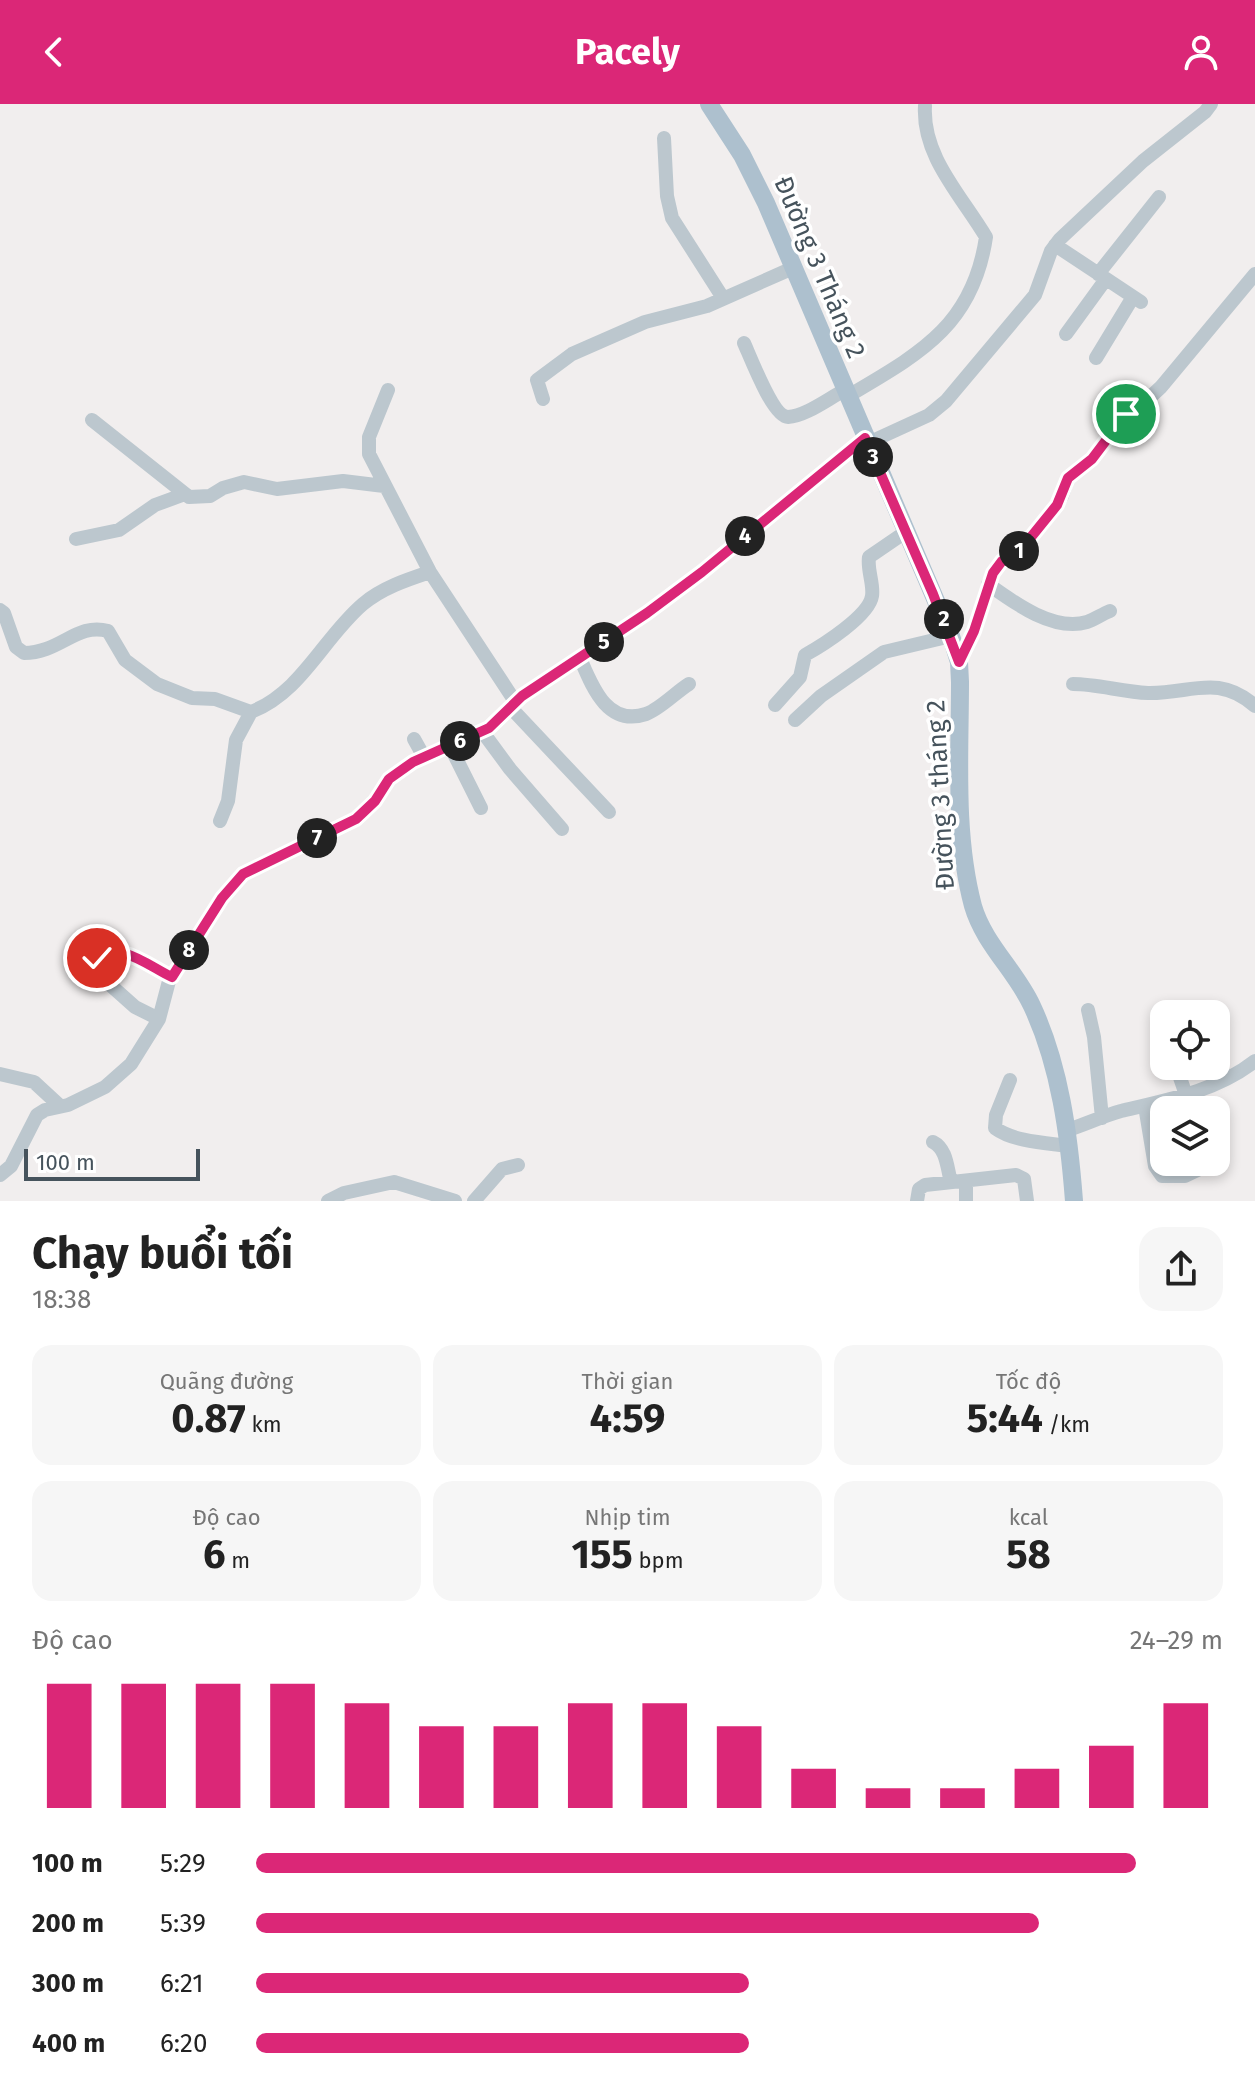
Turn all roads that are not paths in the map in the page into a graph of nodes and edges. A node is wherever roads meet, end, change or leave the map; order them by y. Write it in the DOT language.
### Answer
graph roads {
  1 [pos="709,104"];
  2 [pos="1211,104"];
  3 [pos="925,106"];
  4 [pos="664,138"];
  5 [pos="1159,197"];
  6 [pos="1055,245"];
  7 [pos="793,268"];
  8 [pos="1255,274"];
  9 [pos="1102,276"];
  10 [pos="723,298"];
  11 [pos="1066,334"];
  12 [pos="744,343"];
  13 [pos="1096,358"];
  14 [pos="388,390"];
  15 [pos="846,393"];
  16 [pos="543,399"];
  17 [pos="92,420"];
  18 [pos="869,445"];
  19 [pos="882,475"];
  20 [pos="384,486"];
  21 [pos="185,494"];
  22 [pos="907,531"];
  23 [pos="76,539"];
  24 [pos="430,572"];
  25 [pos="988,584"];
  26 [pos="0,610"];
  27 [pos="1110,611"];
  28 [pos="951,636"];
  29 [pos="580,658"];
  30 [pos="959,662"];
  31 [pos="689,684"];
  32 [pos="1073,684"];
  33 [pos="514,705"];
  34 [pos="775,705"];
  35 [pos="1255,706"];
  36 [pos="251,712"];
  37 [pos="795,720"];
  38 [pos="482,731"];
  39 [pos="414,739"];
  40 [pos="450,746"];
  41 [pos="424,757"];
  42 [pos="481,808"];
  43 [pos="609,812"];
  44 [pos="220,821"];
  45 [pos="562,829"];
  46 [pos="172,977"];
  47 [pos="1088,1010"];
  48 [pos="159,1019"];
  49 [pos="1255,1061"];
  50 [pos="0,1074"];
  51 [pos="1010,1080"];
  52 [pos="1181,1080"];
  53 [pos="1186,1095"];
  54 [pos="60,1106"];
  55 [pos="1145,1106"];
  56 [pos="1102,1118"];
  57 [pos="1150,1136"];
  58 [pos="1069,1138"];
  59 [pos="933,1142"];
  60 [pos="518,1165"];
  61 [pos="0,1175"];
  62 [pos="958,1182"];
  63 [pos="328,1201"];
  64 [pos="455,1201"];
  65 [pos="474,1201"];
  66 [pos="917,1201"];
  67 [pos="966,1201"];
  68 [pos="1027,1201"];
  69 [pos="1074,1201"];
  1 -- 7 [label="main road, Đường 3 Tháng 2"];
  2 -- 6 [label="street"];
  3 -- 15 [label="street"];
  4 -- 10 [label="street"];
  5 -- 9 [label="street"];
  6 -- 9 [label="street"];
  6 -- 18 [label="street"];
  7 -- 10 [label="street"];
  7 -- 15 [label="main road, Đường 3 Tháng 2"];
  8 -- 25 [label="street"];
  9 -- 11 [label="street"];
  9 -- 13 [label="street"];
  10 -- 16 [label="street"];
  12 -- 15 [label="street"];
  14 -- 20 [label="street"];
  15 -- 18 [label="main road, Đường 3 Tháng 2"];
  17 -- 21 [label="street"];
  18 -- 19 [label="main road, Đường 3 Tháng 2"];
  18 -- 29 [label="street"];
  19 -- 22 [label="main road, Đường 3 tháng 2"];
  20 -- 21 [label="street"];
  20 -- 24 [label="street"];
  21 -- 23 [label="street"];
  22 -- 28 [label="main road, Đường 3 tháng 2"];
  22 -- 34 [label="street"];
  24 -- 33 [label="street"];
  24 -- 36 [label="street"];
  25 -- 27 [label="street"];
  25 -- 30 [label="street"];
  26 -- 36 [label="street"];
  28 -- 30 [label="main road, Đường 3 tháng 2"];
  28 -- 37 [label="street"];
  29 -- 31 [label="street"];
  29 -- 33 [label="street"];
  30 -- 58 [label="main road, Đường 3 tháng 2"];
  32 -- 35 [label="street"];
  33 -- 38 [label="street"];
  33 -- 43 [label="street"];
  36 -- 44 [label="street"];
  38 -- 40 [label="street"];
  38 -- 45 [label="street"];
  39 -- 41 [label="street"];
  40 -- 41 [label="street"];
  40 -- 42 [label="street"];
  41 -- 46 [label="street"];
  46 -- 48 [label="street"];
  46 -- 48 [label="street"];
  47 -- 56 [label="street"];
  48 -- 54 [label="street"];
  49 -- 53 [label="street"];
  50 -- 54 [label="street"];
  51 -- 58 [label="street"];
  52 -- 53 [label="street"];
  53 -- 55 [label="street"];
  54 -- 61 [label="street"];
  55 -- 56 [label="street"];
  55 -- 57 [label="street"];
  56 -- 58 [label="street"];
  58 -- 69 [label="main road, Đường 3 tháng 2"];
  59 -- 62 [label="street"];
  60 -- 65 [label="street"];
  62 -- 66 [label="street"];
  62 -- 67 [label="street"];
  62 -- 68 [label="street"];
  63 -- 64 [label="street"];
}
